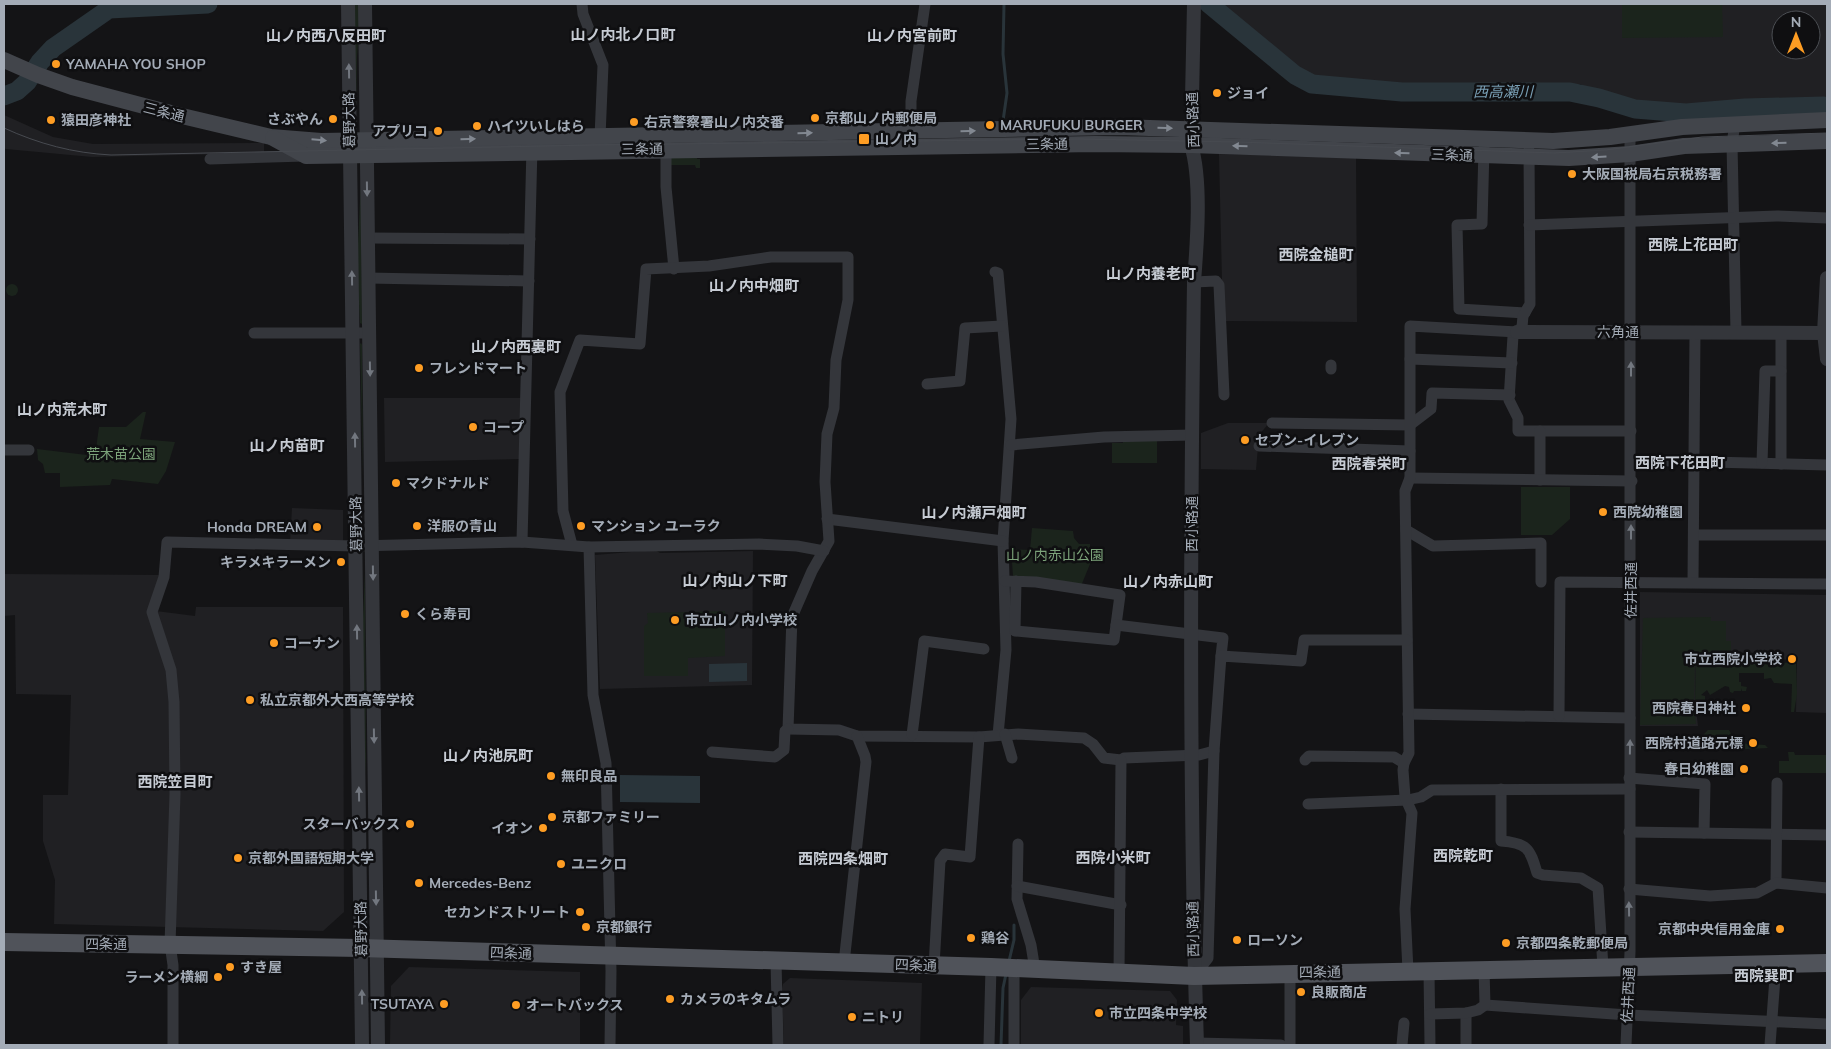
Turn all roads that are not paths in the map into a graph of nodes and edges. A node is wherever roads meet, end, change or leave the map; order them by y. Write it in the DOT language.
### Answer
graph roads {
  1 [pos="348,4"];
  2 [pos="365,4"];
  3 [pos="582,4"];
  4 [pos="925,4"];
  5 [pos="1194,4"];
  6 [pos="4,60"];
  7 [pos="1827,120"];
  8 [pos="1735,123"];
  9 [pos="911,132"];
  10 [pos="1630,135"];
  11 [pos="600,136"];
  12 [pos="271,137"];
  13 [pos="1192,137"];
  14 [pos="1484,139"];
  15 [pos="1528,140"];
  16 [pos="1827,141"];
  17 [pos="666,142"];
  18 [pos="532,144"];
  19 [pos="1732,144"];
  20 [pos="349,148"];
  21 [pos="367,148"];
  22 [pos="1630,154"];
  23 [pos="306,156"];
  24 [pos="1484,156"];
  25 [pos="1530,158"];
  26 [pos="210,159"];
  27 [pos="1734,218"];
  28 [pos="1827,218"];
  29 [pos="1631,221"];
  30 [pos="1529,225"];
  31 [pos="368,238"];
  32 [pos="530,239"];
  33 [pos="674,268"];
  34 [pos="996,272"];
  35 [pos="368,278"];
  36 [pos="1827,278"];
  37 [pos="529,281"];
  38 [pos="1194,282"];
  39 [pos="1525,313"];
  40 [pos="1002,326"];
  41 [pos="1517,332"];
  42 [pos="1631,332"];
  43 [pos="1695,332"];
  44 [pos="1736,332"];
  45 [pos="1781,332"];
  46 [pos="254,333"];
  47 [pos="353,333"];
  48 [pos="369,333"];
  49 [pos="1826,333"];
  50 [pos="1410,359"];
  51 [pos="1827,359"];
  52 [pos="1512,363"];
  53 [pos="1781,370"];
  54 [pos="927,384"];
  55 [pos="1224,395"];
  56 [pos="1510,395"];
  57 [pos="1272,422"];
  58 [pos="1410,425"];
  59 [pos="1540,431"];
  60 [pos="1631,431"];
  61 [pos="1192,435"];
  62 [pos="1011,445"];
  63 [pos="1259,446"];
  64 [pos="4,450"];
  65 [pos="29,450"];
  66 [pos="1410,452"];
  67 [pos="1632,460"];
  68 [pos="1695,462"];
  69 [pos="1762,463"];
  70 [pos="1781,464"];
  71 [pos="1827,465"];
  72 [pos="1410,478"];
  73 [pos="1540,480"];
  74 [pos="1632,481"];
  75 [pos="355,489"];
  76 [pos="372,490"];
  77 [pos="827,519"];
  78 [pos="1406,530"];
  79 [pos="1694,535"];
  80 [pos="1827,535"];
  81 [pos="1003,541"];
  82 [pos="522,542"];
  83 [pos="572,545"];
  84 [pos="356,546"];
  85 [pos="372,546"];
  86 [pos="589,547"];
  87 [pos="824,551"];
  88 [pos="1011,581"];
  89 [pos="1541,582"];
  90 [pos="1631,582"];
  91 [pos="1692,582"];
  92 [pos="1827,584"];
  93 [pos="1116,625"];
  94 [pos="1191,634"];
  95 [pos="1407,640"];
  96 [pos="984,649"];
  97 [pos="1222,656"];
  98 [pos="1408,714"];
  99 [pos="1559,716"];
  100 [pos="1630,718"];
  101 [pos="788,729"];
  102 [pos="912,735"];
  103 [pos="1002,735"];
  104 [pos="857,736"];
  105 [pos="979,737"];
  106 [pos="1214,751"];
  107 [pos="712,752"];
  108 [pos="1192,755"];
  109 [pos="1012,758"];
  110 [pos="1121,760"];
  111 [pos="1305,760"];
  112 [pos="1404,763"];
  113 [pos="1778,783"];
  114 [pos="1630,784"];
  115 [pos="1501,790"];
  116 [pos="1408,800"];
  117 [pos="1308,804"];
  118 [pos="1630,832"];
  119 [pos="1704,833"];
  120 [pos="1777,834"];
  121 [pos="1827,835"];
  122 [pos="1018,844"];
  123 [pos="1776,883"];
  124 [pos="1017,886"];
  125 [pos="1827,888"];
  126 [pos="1629,889"];
  127 [pos="1121,905"];
  128 [pos="4,942"];
  129 [pos="170,944"];
  130 [pos="369,948"];
  131 [pos="610,956"];
  132 [pos="776,961"];
  133 [pos="844,963"];
  134 [pos="1827,963"];
  135 [pos="1776,964"];
  136 [pos="934,966"];
  137 [pos="1630,966"];
  138 [pos="1603,967"];
  139 [pos="1004,968"];
  140 [pos="1484,969"];
  141 [pos="1034,970"];
  142 [pos="1429,970"];
  143 [pos="1408,971"];
  144 [pos="1290,972"];
  145 [pos="1120,973"];
  146 [pos="1194,976"];
  147 [pos="1485,1005"];
  148 [pos="1466,1013"];
  149 [pos="1430,1014"];
  150 [pos="1628,1015"];
  151 [pos="1770,1020"];
  152 [pos="1404,1023"];
  153 [pos="1827,1024"];
  154 [pos="1197,1044"];
  155 [pos="173,1045"];
  156 [pos="362,1045"];
  157 [pos="378,1045"];
  158 [pos="610,1045"];
  159 [pos="778,1045"];
  160 [pos="989,1045"];
  161 [pos="1014,1045"];
  162 [pos="1281,1045"];
  163 [pos="1290,1045"];
  164 [pos="1402,1045"];
  165 [pos="1430,1045"];
  166 [pos="1466,1045"];
  167 [pos="1626,1045"];
  168 [pos="1770,1045"];
  20 -- 1 [label="street, 葛野大路, one-way"];
  2 -- 21 [label="street, 葛野大路"];
  3 -- 11 [label="street"];
  4 -- 9 [label="street"];
  5 -- 13 [label="street, 西小路通"];
  6 -- 12 [label="main road, 三条通"];
  7 -- 8 [label="main road, 三条通"];
  8 -- 10 [label="main road, 三条通"];
  8 -- 19 [label="street"];
  9 -- 13 [label="main road, 三条通, one-way"];
  17 -- 9 [label="main road, 三条通, one-way"];
  10 -- 15 [label="main road, 三条通"];
  10 -- 22 [label="street, 佐井西通"];
  11 -- 17 [label="main road, 三条通"];
  11 -- 18 [label="main road, 三条通"];
  12 -- 20 [label="main road, 三条通, one-way"];
  12 -- 23 [label="main road, 三条通"];
  13 -- 14 [label="main road, 三条通"];
  13 -- 17 [label="main road, 三条通"];
  24 -- 13 [label="main road, 三条通, one-way"];
  13 -- 38 [label="street, 西小路通"];
  14 -- 15 [label="main road, 三条通"];
  14 -- 24 [label="street"];
  15 -- 25 [label="street"];
  16 -- 19 [label="main road, 三条通, one-way"];
  17 -- 18 [label="main road, 三条通"];
  17 -- 33 [label="street"];
  18 -- 21 [label="main road, 三条通"];
  18 -- 32 [label="street"];
  19 -- 22 [label="main road, 三条通"];
  19 -- 27 [label="street"];
  20 -- 21 [label="main road, 三条通"];
  20 -- 23 [label="main road, 三条通"];
  47 -- 20 [label="street, 葛野大路, one-way"];
  21 -- 31 [label="street, 葛野大路, one-way"];
  22 -- 25 [label="main road, 三条通, one-way"];
  22 -- 29 [label="street, 佐井西通"];
  23 -- 26 [label="street"];
  24 -- 25 [label="main road, 三条通"];
  24 -- 39 [label="street"];
  25 -- 30 [label="street"];
  27 -- 28 [label="street"];
  27 -- 29 [label="street"];
  27 -- 44 [label="street"];
  29 -- 30 [label="street"];
  29 -- 42 [label="street, 佐井西通"];
  30 -- 39 [label="street"];
  31 -- 32 [label="street"];
  31 -- 35 [label="street, 葛野大路"];
  32 -- 37 [label="street"];
  33 -- 77 [label="street"];
  33 -- 83 [label="street"];
  34 -- 40 [label="street"];
  35 -- 37 [label="street"];
  35 -- 48 [label="street, 葛野大路"];
  36 -- 49 [label="street"];
  37 -- 82 [label="street"];
  38 -- 55 [label="street"];
  38 -- 61 [label="street, 西小路通"];
  39 -- 41 [label="street"];
  40 -- 54 [label="street"];
  40 -- 62 [label="street"];
  41 -- 42 [label="street, 六角通"];
  41 -- 50 [label="street, 六角通"];
  41 -- 52 [label="street"];
  42 -- 43 [label="street, 六角通"];
  60 -- 42 [label="street, 佐井西通, one-way"];
  43 -- 44 [label="street, 六角通"];
  43 -- 68 [label="street"];
  44 -- 45 [label="street, 六角通"];
  45 -- 49 [label="street, 六角通"];
  45 -- 53 [label="street"];
  46 -- 47 [label="street"];
  47 -- 48 [label="street"];
  75 -- 47 [label="street, 葛野大路, one-way"];
  48 -- 76 [label="street, 葛野大路, one-way"];
  49 -- 51 [label="street"];
  50 -- 52 [label="street"];
  50 -- 58 [label="street"];
  52 -- 56 [label="street"];
  53 -- 69 [label="street"];
  53 -- 70 [label="street"];
  56 -- 58 [label="street"];
  56 -- 59 [label="street"];
  57 -- 58 [label="street"];
  58 -- 66 [label="street"];
  59 -- 60 [label="street"];
  59 -- 73 [label="street"];
  60 -- 67 [label="street, 佐井西通"];
  61 -- 62 [label="street"];
  61 -- 94 [label="street, 西小路通"];
  62 -- 81 [label="street"];
  63 -- 66 [label="street"];
  64 -- 65 [label="street"];
  66 -- 72 [label="street"];
  67 -- 68 [label="street"];
  67 -- 74 [label="street, 佐井西通"];
  68 -- 69 [label="street"];
  68 -- 79 [label="street"];
  69 -- 70 [label="street"];
  70 -- 71 [label="street"];
  72 -- 73 [label="street"];
  72 -- 78 [label="street"];
  73 -- 74 [label="street"];
  90 -- 74 [label="street, 佐井西通, one-way"];
  75 -- 76 [label="street"];
  75 -- 84 [label="street, 葛野大路"];
  76 -- 85 [label="street, 葛野大路"];
  77 -- 81 [label="street"];
  77 -- 87 [label="street"];
  78 -- 89 [label="street"];
  78 -- 95 [label="street"];
  79 -- 80 [label="street"];
  79 -- 91 [label="street"];
  81 -- 88 [label="street"];
  82 -- 83 [label="street"];
  82 -- 85 [label="street"];
  83 -- 86 [label="street"];
  84 -- 85 [label="street"];
  84 -- 129 [label="street"];
  130 -- 84 [label="street, 葛野大路, one-way"];
  85 -- 130 [label="street, 葛野大路, one-way"];
  86 -- 87 [label="street"];
  86 -- 131 [label="street"];
  87 -- 101 [label="street"];
  88 -- 93 [label="street"];
  88 -- 93 [label="street"];
  88 -- 103 [label="street"];
  90 -- 91 [label="street"];
  90 -- 99 [label="street"];
  90 -- 100 [label="street, 佐井西通"];
  91 -- 92 [label="street"];
  93 -- 94 [label="street"];
  94 -- 97 [label="street"];
  94 -- 108 [label="street, 西小路通"];
  95 -- 97 [label="street"];
  95 -- 98 [label="street"];
  96 -- 102 [label="street"];
  97 -- 106 [label="street"];
  98 -- 99 [label="street"];
  98 -- 112 [label="street"];
  99 -- 100 [label="street"];
  114 -- 100 [label="street, 佐井西通, one-way"];
  101 -- 104 [label="street"];
  101 -- 107 [label="street"];
  102 -- 104 [label="street"];
  102 -- 105 [label="street"];
  103 -- 105 [label="street"];
  103 -- 109 [label="street"];
  103 -- 110 [label="street"];
  104 -- 133 [label="street"];
  105 -- 136 [label="street"];
  106 -- 108 [label="street"];
  106 -- 146 [label="street"];
  108 -- 110 [label="street"];
  108 -- 146 [label="street, 西小路通"];
  110 -- 127 [label="street"];
  111 -- 112 [label="street"];
  112 -- 116 [label="street"];
  113 -- 120 [label="street"];
  114 -- 115 [label="street"];
  114 -- 118 [label="street, 佐井西通"];
  114 -- 119 [label="street"];
  115 -- 116 [label="street"];
  115 -- 138 [label="street"];
  116 -- 117 [label="street"];
  116 -- 143 [label="street"];
  118 -- 119 [label="street"];
  118 -- 126 [label="street, 佐井西通"];
  119 -- 120 [label="street"];
  120 -- 121 [label="street"];
  120 -- 123 [label="street"];
  122 -- 124 [label="street"];
  123 -- 125 [label="street"];
  123 -- 126 [label="street"];
  124 -- 127 [label="street"];
  124 -- 141 [label="street"];
  137 -- 126 [label="street, 佐井西通, one-way"];
  127 -- 145 [label="street"];
  128 -- 129 [label="main road, 四条通"];
  129 -- 130 [label="main road, 四条通"];
  129 -- 155 [label="street"];
  130 -- 131 [label="main road, 四条通"];
  156 -- 130 [label="street, 葛野大路, one-way"];
  130 -- 157 [label="street, 葛野大路"];
  131 -- 132 [label="main road, 四条通"];
  131 -- 158 [label="street"];
  132 -- 133 [label="main road, 四条通"];
  132 -- 159 [label="street"];
  133 -- 136 [label="main road, 四条通"];
  134 -- 135 [label="main road, 四条通"];
  135 -- 137 [label="main road, 四条通"];
  135 -- 151 [label="street"];
  136 -- 139 [label="main road, 四条通"];
  137 -- 138 [label="main road, 四条通"];
  137 -- 150 [label="street, 佐井西通"];
  138 -- 140 [label="main road, 四条通"];
  139 -- 141 [label="main road, 四条通"];
  139 -- 160 [label="street"];
  139 -- 161 [label="street"];
  140 -- 142 [label="main road, 四条通"];
  140 -- 147 [label="street"];
  141 -- 145 [label="main road, 四条通"];
  142 -- 143 [label="main road, 四条通"];
  142 -- 149 [label="street"];
  143 -- 144 [label="main road, 四条通"];
  144 -- 146 [label="main road, 四条通"];
  144 -- 163 [label="street"];
  145 -- 146 [label="main road, 四条通"];
  146 -- 154 [label="street, 西小路通"];
  147 -- 148 [label="street"];
  147 -- 150 [label="street"];
  148 -- 149 [label="street"];
  148 -- 166 [label="street"];
  149 -- 165 [label="street"];
  150 -- 151 [label="street"];
  150 -- 167 [label="street, 佐井西通"];
  151 -- 153 [label="street"];
  151 -- 168 [label="street"];
  152 -- 164 [label="street"];
  154 -- 162 [label="street"];
}
